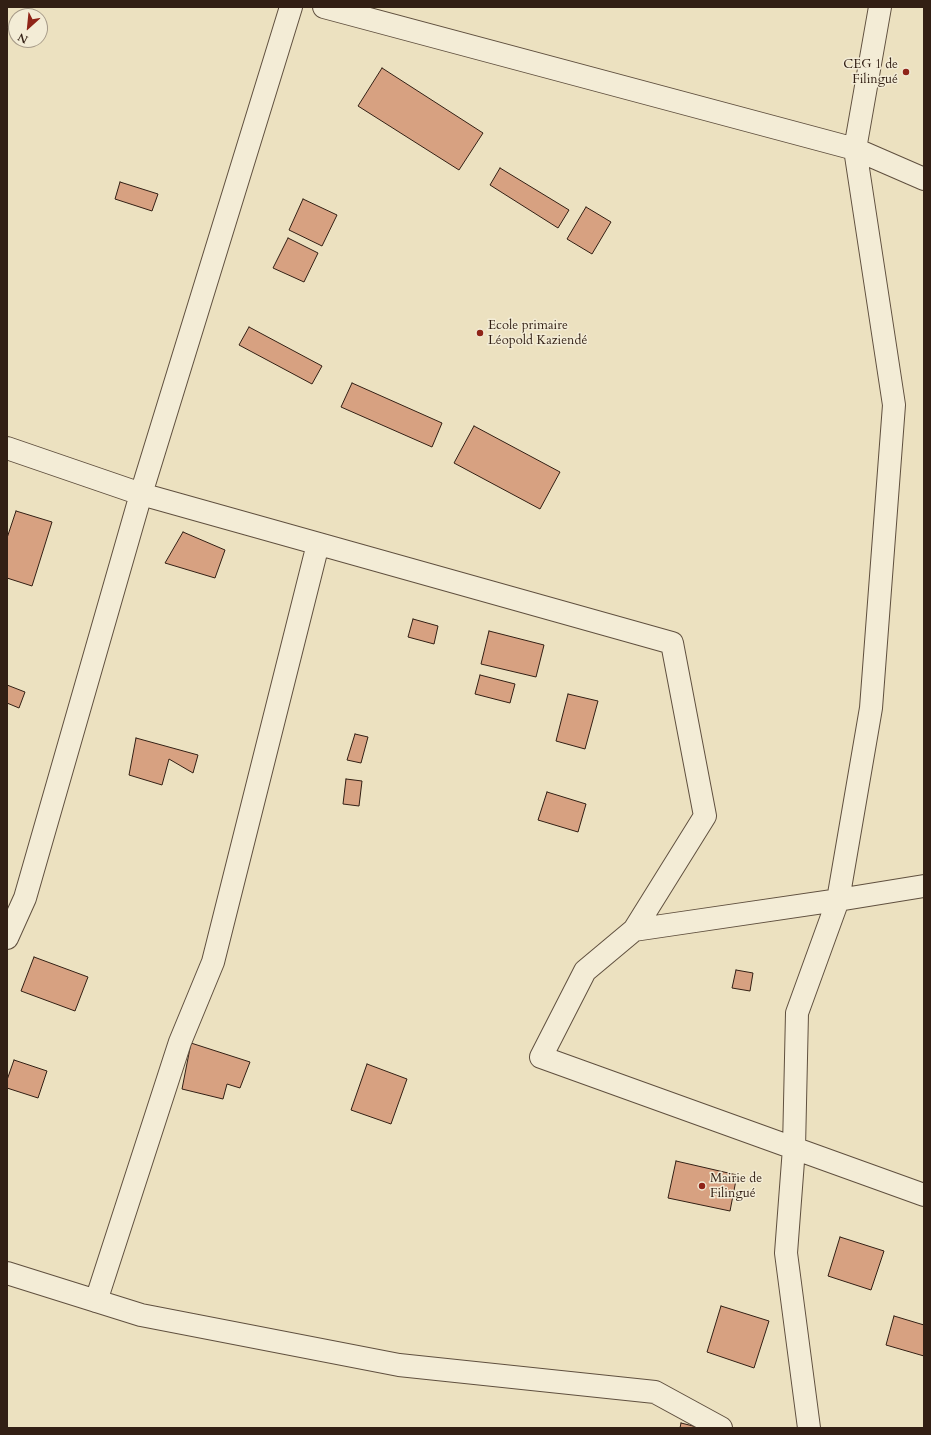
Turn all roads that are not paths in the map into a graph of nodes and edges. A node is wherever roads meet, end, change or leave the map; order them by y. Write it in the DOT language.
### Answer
graph roads {
  1 [pos="291,7"];
  2 [pos="324,7"];
  3 [pos="880,7"];
  4 [pos="855,149"];
  5 [pos="924,179"];
  6 [pos="7,448"];
  7 [pos="141,494"];
  8 [pos="318,544"];
  9 [pos="924,886"];
  10 [pos="838,900"];
  11 [pos="634,930"];
  12 [pos="7,938"];
  13 [pos="794,1148"];
  14 [pos="924,1195"];
  15 [pos="7,1273"];
  16 [pos="96,1301"];
  17 [pos="720,1428"];
  18 [pos="809,1428"];
  1 -- 7 [label="street"];
  2 -- 4 [label="street"];
  3 -- 4 [label="street"];
  4 -- 5 [label="street"];
  4 -- 10 [label="street"];
  6 -- 7 [label="street"];
  7 -- 8 [label="street"];
  7 -- 12 [label="street"];
  8 -- 11 [label="street"];
  8 -- 16 [label="street"];
  9 -- 10 [label="street"];
  10 -- 11 [label="street"];
  10 -- 13 [label="street"];
  11 -- 13 [label="street"];
  13 -- 14 [label="street"];
  13 -- 18 [label="street"];
  15 -- 16 [label="street"];
  16 -- 17 [label="street"];
}
